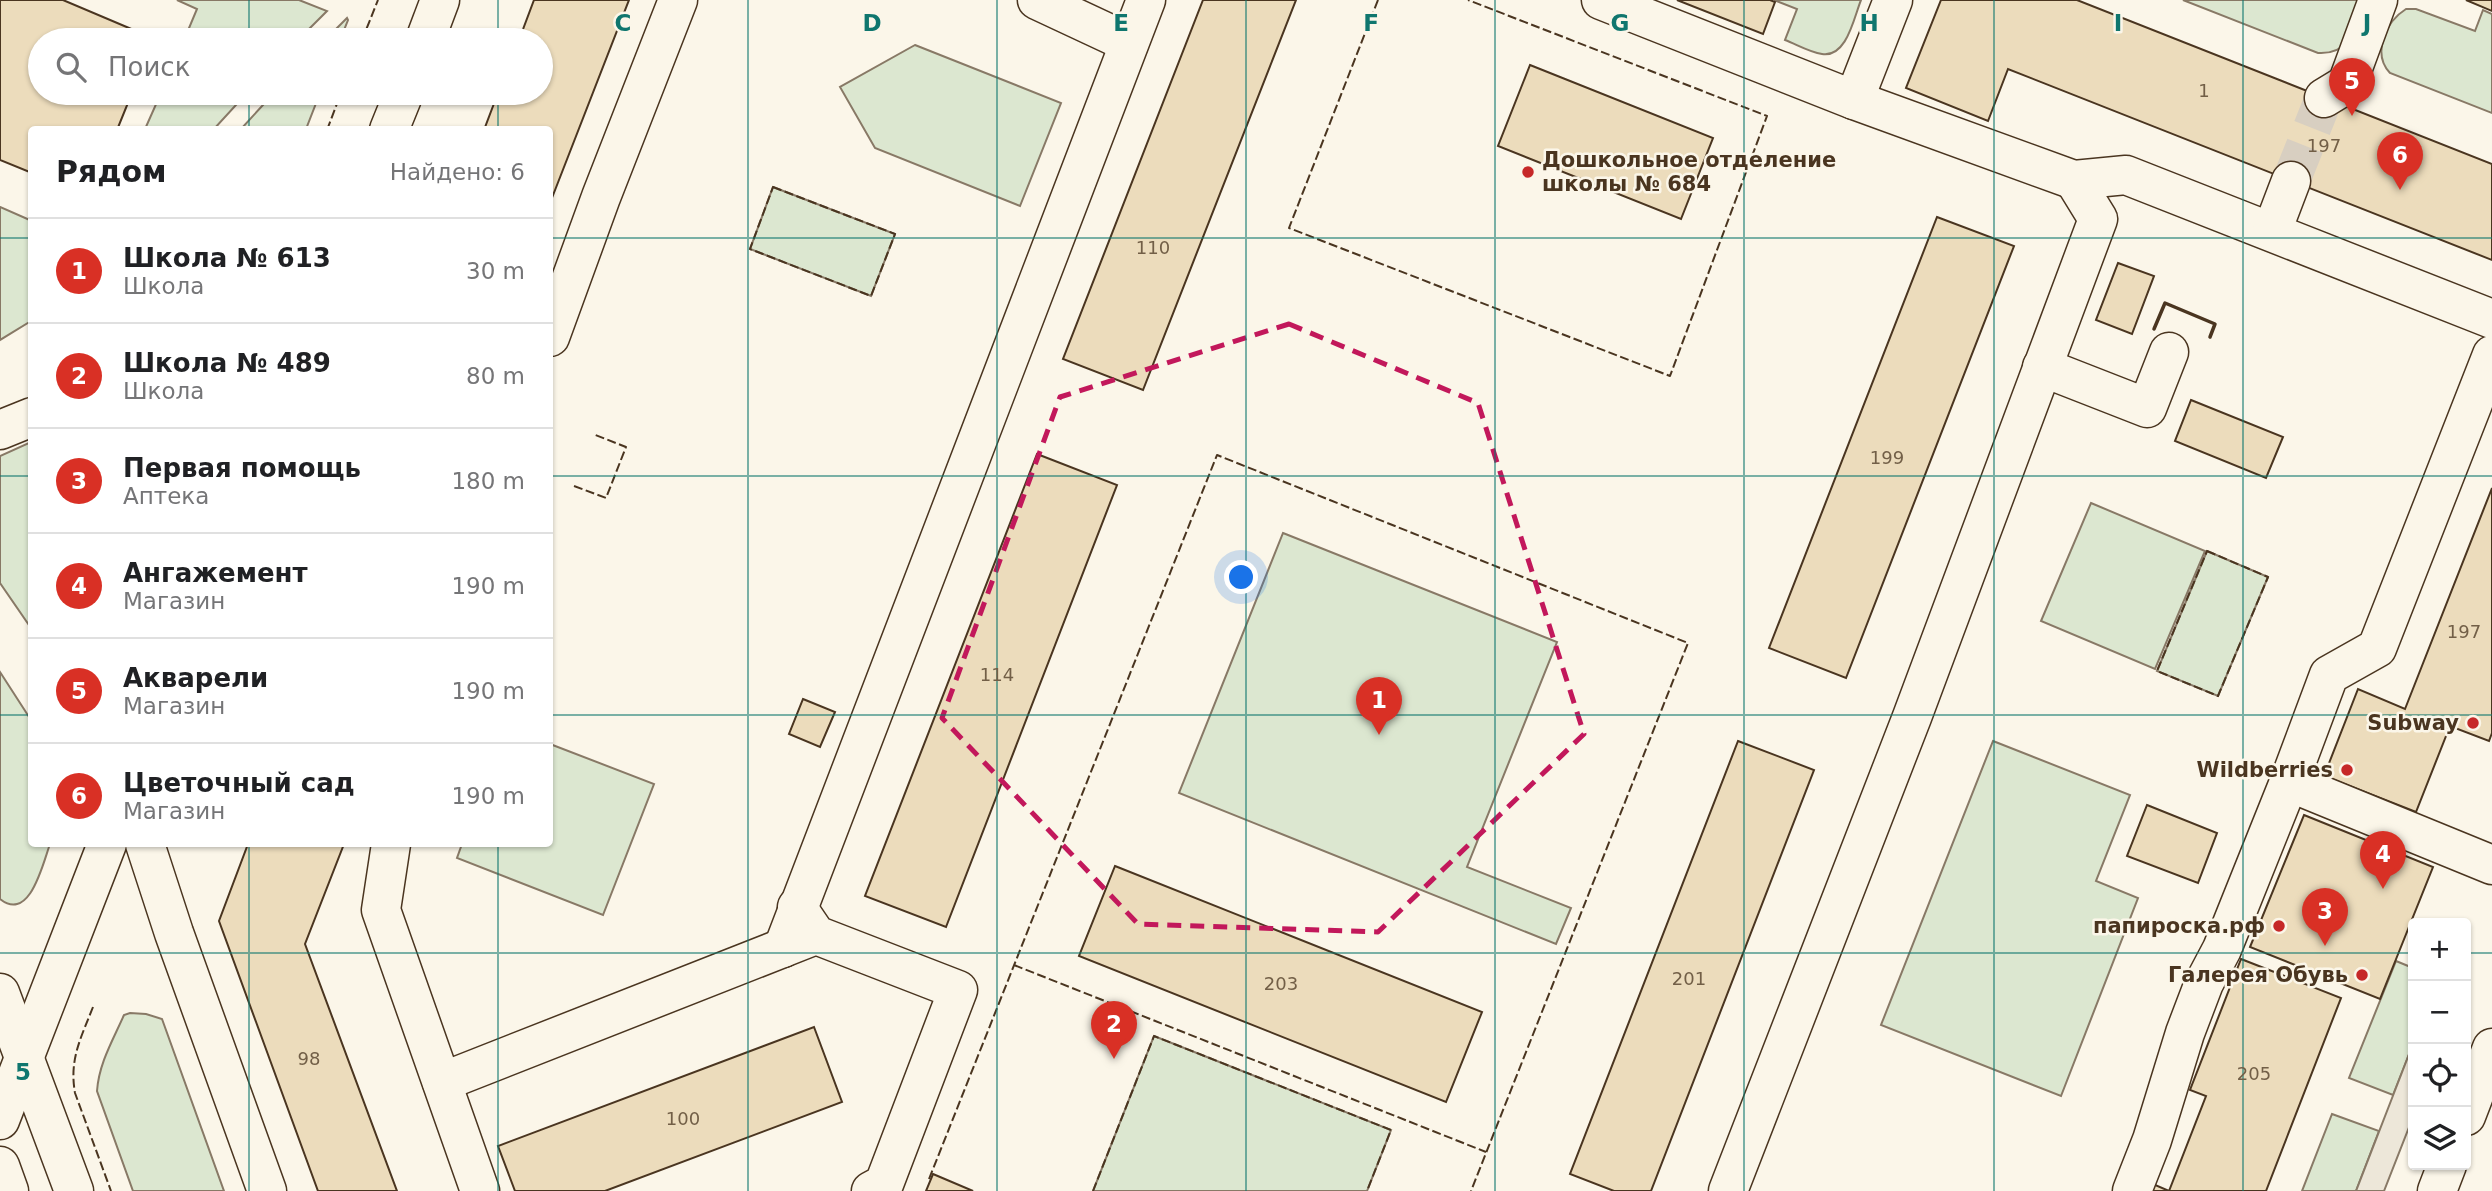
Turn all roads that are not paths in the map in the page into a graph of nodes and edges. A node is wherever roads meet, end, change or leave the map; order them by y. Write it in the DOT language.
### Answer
graph roads {
  1 [pos="440,0"];
  2 [pos="678,0"];
  3 [pos="1037,0"];
  4 [pos="1146,0"];
  5 [pos="1601,0"];
  6 [pos="1893,0"];
  7 [pos="2378,0"];
  8 [pos="430,28"];
  9 [pos="1129,43"];
  10 [pos="2324,98"];
  11 [pos="1854,100"];
  12 [pos="399,105"];
  13 [pos="391,126"];
  14 [pos="2074,180"];
  15 [pos="2291,181"];
  16 [pos="2272,231"];
  17 [pos="2492,319"];
  18 [pos="553,329"];
  19 [pos="2169,352"];
  20 [pos="2492,355"];
  21 [pos="2042,367"];
  22 [pos="28,418"];
  23 [pos="0,430"];
  24 [pos="2289,782"];
  25 [pos="106,847"];
  26 [pos="146,847"];
  27 [pos="391,847"];
  28 [pos="2492,865"];
  29 [pos="799,930"];
  30 [pos="0,993"];
  31 [pos="2492,1048"];
  32 [pos="24,1056"];
  33 [pos="442,1082"];
  34 [pos="2469,1107"];
  35 [pos="0,1120"];
  36 [pos="0,1166"];
  37 [pos="2445,1170"];
  38 [pos="9,1191"];
  39 [pos="74,1191"];
  40 [pos="267,1191"];
  41 [pos="480,1191"];
  42 [pos="871,1191"];
  43 [pos="1728,1191"];
  44 [pos="2132,1191"];
  45 [pos="2437,1191"];
  1 -- 8 [label="street"];
  2 -- 18 [label="street"];
  3 -- 9 [label="street"];
  4 -- 9 [label="street"];
  5 -- 11 [label="street"];
  6 -- 11 [label="street"];
  7 -- 10 [label="street"];
  9 -- 29 [label="street"];
  11 -- 14 [label="street"];
  12 -- 13 [label="street"];
  14 -- 16 [label="street"];
  14 -- 21 [label="street"];
  15 -- 16 [label="street"];
  16 -- 17 [label="street"];
  19 -- 21 [label="street"];
  20 -- 24 [label="street"];
  21 -- 43 [label="street"];
  22 -- 23 [label="street"];
  24 -- 28 [label="street"];
  24 -- 44 [label="street"];
  25 -- 32 [label="street"];
  26 -- 40 [label="street"];
  27 -- 33 [label="street"];
  29 -- 33 [label="street"];
  29 -- 42 [label="street"];
  30 -- 32 [label="street"];
  31 -- 34 [label="street"];
  32 -- 35 [label="street"];
  32 -- 39 [label="street"];
  33 -- 41 [label="street"];
  36 -- 38 [label="street"];
  37 -- 45 [label="street"];
}
